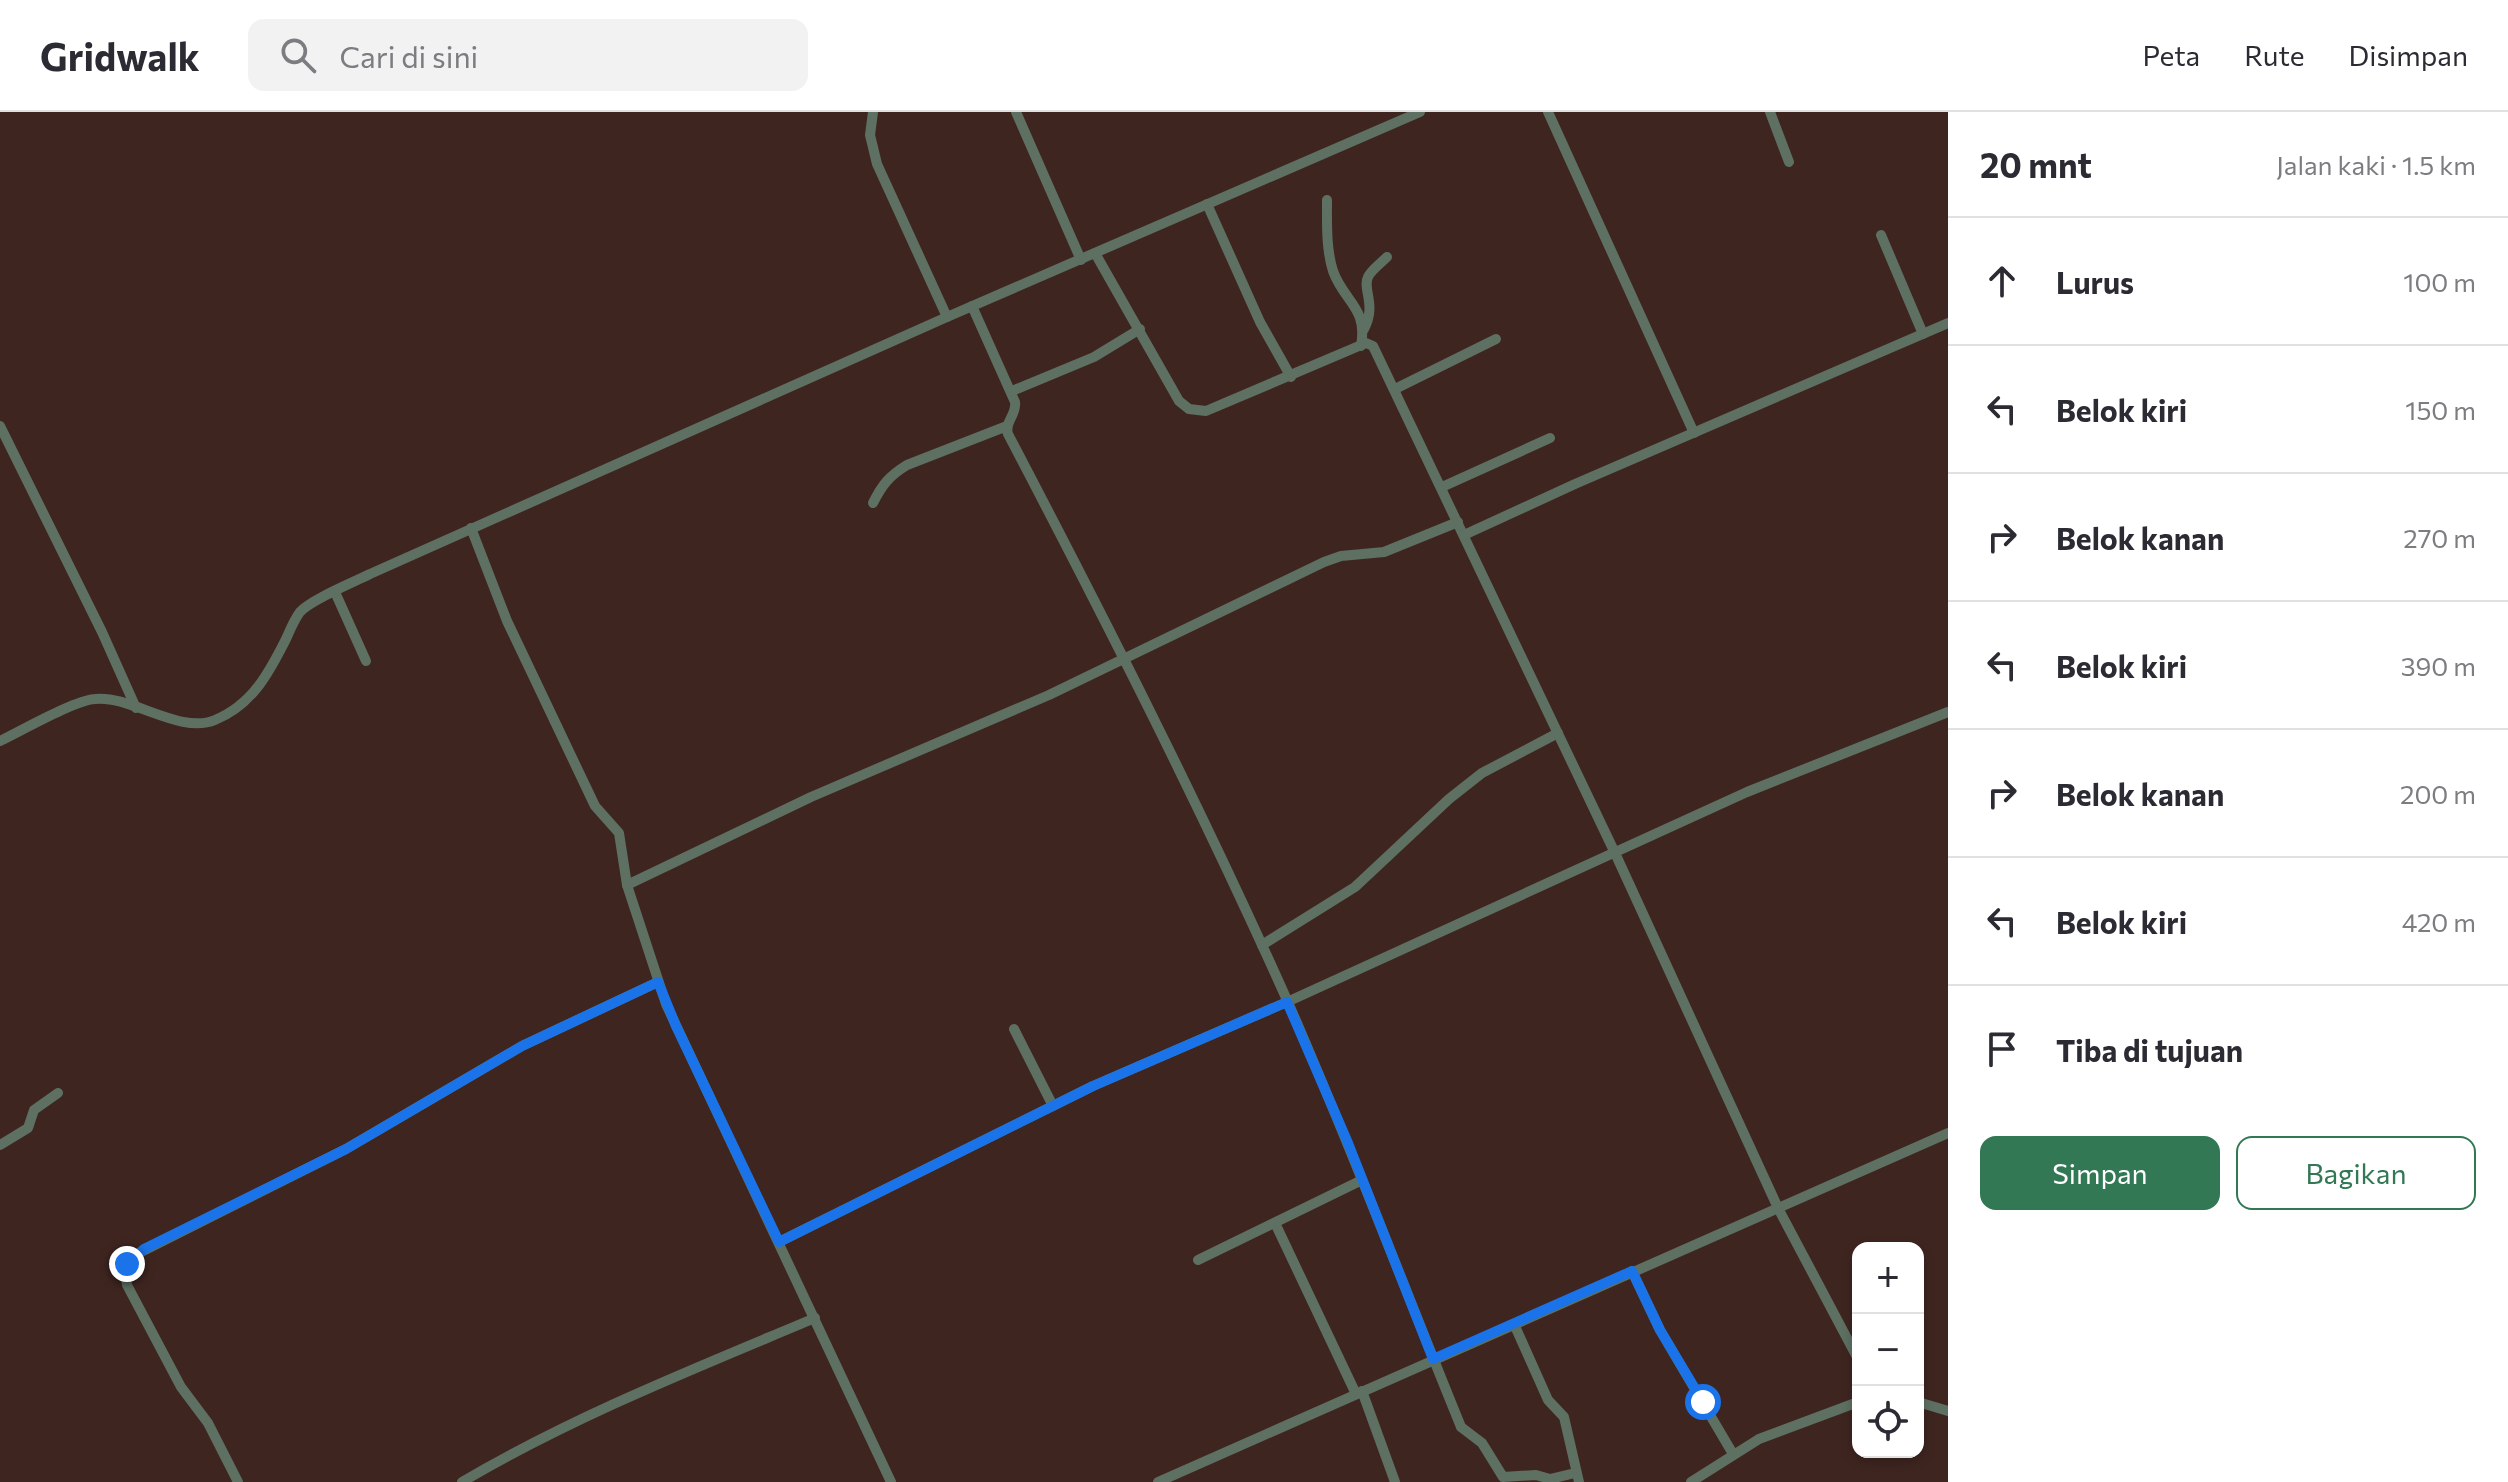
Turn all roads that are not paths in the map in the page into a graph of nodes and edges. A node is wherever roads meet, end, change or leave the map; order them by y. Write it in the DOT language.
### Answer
graph roads {
  1 [pos="873,112"];
  2 [pos="1016,112"];
  3 [pos="1420,112"];
  4 [pos="1548,112"];
  5 [pos="1770,112"];
  6 [pos="1789,162"];
  7 [pos="1327,200"];
  8 [pos="1207,204"];
  9 [pos="1881,235"];
  10 [pos="1095,253"];
  11 [pos="1387,257"];
  12 [pos="1081,260"];
  13 [pos="972,306"];
  14 [pos="947,317"];
  15 [pos="1948,323"];
  16 [pos="1140,329"];
  17 [pos="1364,331"];
  18 [pos="1923,334"];
  19 [pos="1496,339"];
  20 [pos="1361,346"];
  21 [pos="1291,377"];
  22 [pos="1395,389"];
  23 [pos="1012,391"];
  24 [pos="0,426"];
  25 [pos="1007,426"];
  26 [pos="1694,433"];
  27 [pos="1550,438"];
  28 [pos="1442,487"];
  29 [pos="873,503"];
  30 [pos="1458,522"];
  31 [pos="471,528"];
  32 [pos="1464,535"];
  33 [pos="335,592"];
  34 [pos="1125,658"];
  35 [pos="366,661"];
  36 [pos="136,708"];
  37 [pos="1948,712"];
  38 [pos="1558,733"];
  39 [pos="0,741"];
  40 [pos="1615,853"];
  41 [pos="627,885"];
  42 [pos="1262,945"];
  43 [pos="658,982"];
  44 [pos="1287,1002"];
  45 [pos="1014,1029"];
  46 [pos="58,1093"];
  47 [pos="1053,1106"];
  48 [pos="1948,1133"];
  49 [pos="0,1145"];
  50 [pos="1362,1180"];
  51 [pos="1778,1208"];
  52 [pos="1275,1223"];
  53 [pos="779,1242"];
  54 [pos="1198,1260"];
  55 [pos="1632,1271"];
  56 [pos="815,1318"];
  57 [pos="1514,1324"];
  58 [pos="1852,1348"];
  59 [pos="1433,1359"];
  60 [pos="1359,1392"];
  61 [pos="1852,1404"];
  62 [pos="1924,1404"];
  63 [pos="1948,1411"];
  64 [pos="1733,1454"];
  65 [pos="1577,1477"];
  66 [pos="238,1482"];
  67 [pos="462,1482"];
  68 [pos="891,1482"];
  69 [pos="1158,1482"];
  70 [pos="1395,1482"];
  71 [pos="1691,1482"];
  1 -- 14 [label="street"];
  2 -- 12 [label="street"];
  3 -- 8 [label="street"];
  4 -- 26 [label="street"];
  5 -- 6 [label="street"];
  7 -- 17 [label="street"];
  8 -- 10 [label="street"];
  8 -- 21 [label="street"];
  9 -- 18 [label="street"];
  10 -- 12 [label="street"];
  10 -- 16 [label="street"];
  11 -- 17 [label="street"];
  12 -- 13 [label="street"];
  13 -- 14 [label="street"];
  13 -- 23 [label="street"];
  14 -- 31 [label="street"];
  15 -- 18 [label="street"];
  16 -- 21 [label="street"];
  16 -- 23 [label="street"];
  17 -- 20 [label="street"];
  18 -- 26 [label="street"];
  19 -- 22 [label="street"];
  20 -- 21 [label="street"];
  20 -- 22 [label="street"];
  22 -- 28 [label="street"];
  23 -- 25 [label="street"];
  24 -- 36 [label="street"];
  25 -- 29 [label="street"];
  25 -- 34 [label="street"];
  26 -- 32 [label="street"];
  27 -- 28 [label="street"];
  28 -- 30 [label="street"];
  30 -- 32 [label="street"];
  30 -- 34 [label="street"];
  31 -- 33 [label="street"];
  31 -- 41 [label="street"];
  32 -- 38 [label="street"];
  33 -- 35 [label="street"];
  33 -- 36 [label="street"];
  34 -- 41 [label="street"];
  34 -- 42 [label="street"];
  36 -- 39 [label="street"];
  37 -- 40 [label="street"];
  38 -- 40 [label="street"];
  38 -- 42 [label="street"];
  40 -- 44 [label="street"];
  40 -- 51 [label="street"];
  41 -- 43 [label="street"];
  42 -- 44 [label="street"];
  43 -- 53 [label="street"];
  43 -- 66 [label="street"];
  44 -- 47 [label="street"];
  44 -- 50 [label="street"];
  45 -- 47 [label="street"];
  46 -- 49 [label="street"];
  47 -- 53 [label="street"];
  48 -- 51 [label="street"];
  50 -- 52 [label="street"];
  50 -- 59 [label="street"];
  51 -- 55 [label="street"];
  51 -- 58 [label="street"];
  52 -- 54 [label="street"];
  52 -- 60 [label="street"];
  53 -- 56 [label="street"];
  55 -- 57 [label="street"];
  55 -- 64 [label="street"];
  56 -- 67 [label="street"];
  56 -- 68 [label="street"];
  57 -- 59 [label="street"];
  57 -- 65 [label="street"];
  59 -- 60 [label="street"];
  59 -- 65 [label="street"];
  60 -- 69 [label="street"];
  60 -- 70 [label="street"];
  61 -- 64 [label="street"];
  62 -- 63 [label="street"];
  64 -- 71 [label="street"];
}
